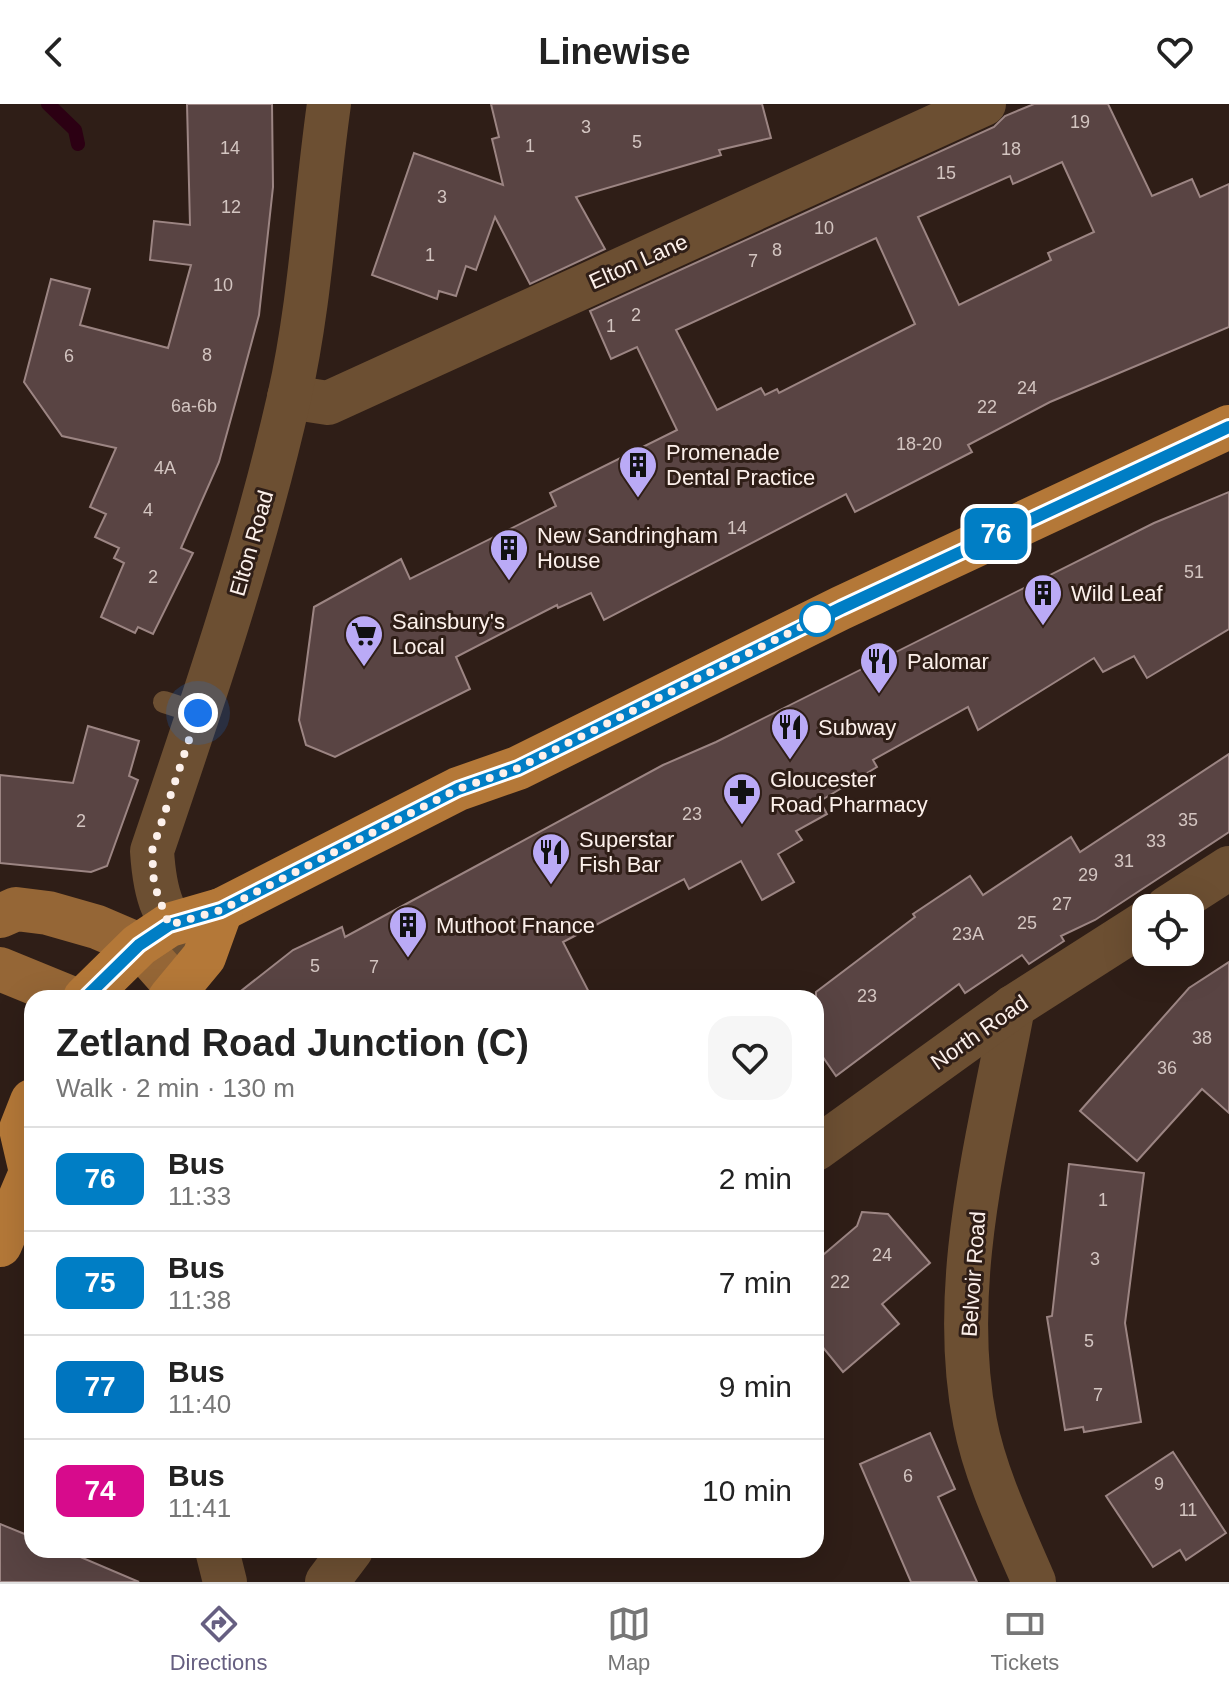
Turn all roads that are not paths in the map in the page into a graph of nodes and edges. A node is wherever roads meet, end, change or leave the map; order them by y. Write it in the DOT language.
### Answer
graph roads {
  1 [pos="329,104"];
  2 [pos="984,104"];
  3 [pos="289,397"];
  4 [pos="1229,427"];
  5 [pos="1229,868"];
  6 [pos="1189,894"];
  7 [pos="221,910"];
  8 [pos="0,916"];
  9 [pos="1132,931"];
  10 [pos="154,935"];
  11 [pos="0,969"];
  12 [pos="184,981"];
  13 [pos="51,990"];
  14 [pos="94,990"];
  15 [pos="1013,1007"];
  16 [pos="824,1143"];
  17 [pos="24,1162"];
  18 [pos="0,1245"];
  19 [pos="219,1558"];
  20 [pos="345,1558"];
  21 [pos="225,1582"];
  22 [pos="327,1582"];
  23 [pos="1034,1582"];
  1 -- 3 [label="street, Elton Road"];
  2 -- 3 [label="street, Elton Lane"];
  3 -- 10 [label="street, Elton Road"];
  4 -- 7 [label="main road"];
  5 -- 6 [label="street"];
  7 -- 10 [label="main road"];
  7 -- 12 [label="main road"];
  8 -- 10 [label="main road"];
  9 -- 15 [label="street, North Road"];
  10 -- 12 [label="main road"];
  10 -- 14 [label="main road"];
  11 -- 13 [label="main road"];
  15 -- 16 [label="street, North Road"];
  15 -- 23 [label="street, Belvoir Road"];
  17 -- 18 [label="main road"];
  19 -- 21 [label="street"];
  20 -- 22 [label="street"];
}
